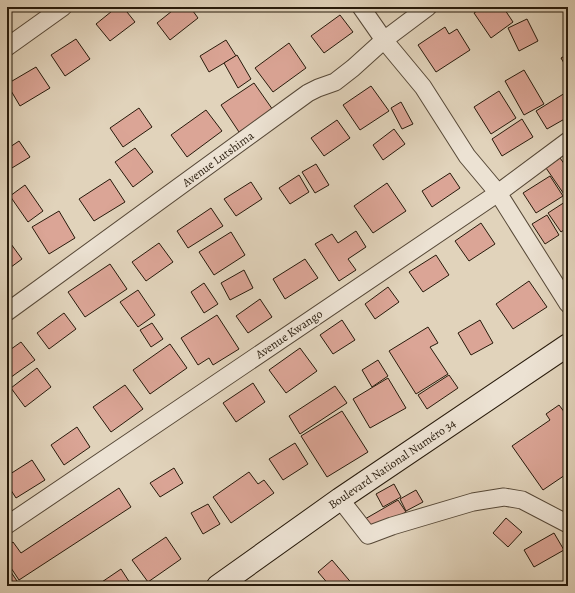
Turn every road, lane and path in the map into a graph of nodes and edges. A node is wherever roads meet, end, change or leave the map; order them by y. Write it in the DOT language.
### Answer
graph roads {
  1 [pos="63,7"];
  2 [pos="361,7"];
  3 [pos="428,7"];
  4 [pos="384,40"];
  5 [pos="7,47"];
  6 [pos="568,141"];
  7 [pos="498,193"];
  8 [pos="568,304"];
  9 [pos="7,312"];
  10 [pos="568,345"];
  11 [pos="340,499"];
  12 [pos="568,524"];
  13 [pos="7,525"];
  14 [pos="218,586"];
  1 -- 5 [label="street"];
  2 -- 4 [label="street"];
  3 -- 4 [label="street, Avenue Lutshima"];
  4 -- 7 [label="street"];
  4 -- 9 [label="street, Avenue Lutshima"];
  6 -- 7 [label="street, Avenue Kwango"];
  7 -- 8 [label="street"];
  7 -- 13 [label="street, Avenue Kwango"];
  10 -- 11 [label="main road, Boulevard National Numéro 34"];
  11 -- 12 [label="street"];
  11 -- 14 [label="main road, Boulevard National Numéro 34"];
}
